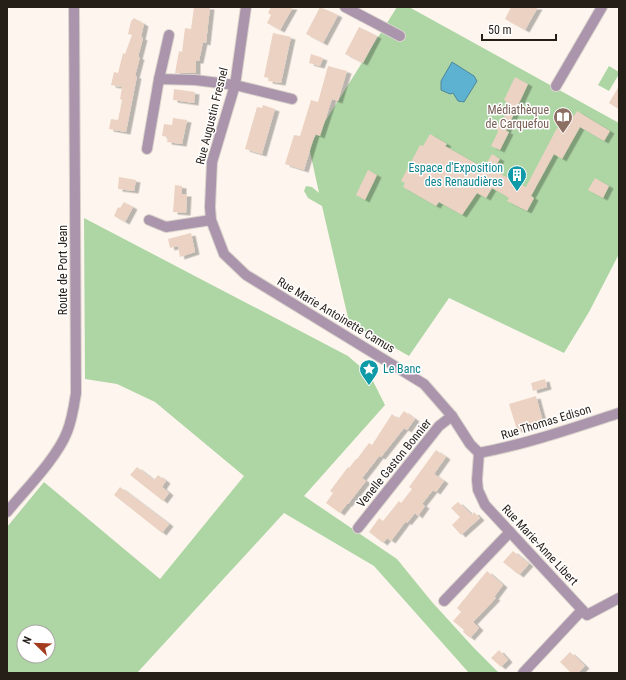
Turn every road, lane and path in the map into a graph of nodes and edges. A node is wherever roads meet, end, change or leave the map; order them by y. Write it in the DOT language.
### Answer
graph roads {
  1 [pos="74,7"];
  2 [pos="246,7"];
  3 [pos="345,7"];
  4 [pos="602,7"];
  5 [pos="168,35"];
  6 [pos="400,36"];
  7 [pos="159,79"];
  8 [pos="235,85"];
  9 [pos="556,86"];
  10 [pos="292,99"];
  11 [pos="147,149"];
  12 [pos="150,220"];
  13 [pos="211,220"];
  14 [pos="224,254"];
  15 [pos="619,413"];
  16 [pos="452,416"];
  17 [pos="479,453"];
  18 [pos="7,512"];
  19 [pos="358,528"];
  20 [pos="510,532"];
  21 [pos="619,598"];
  22 [pos="444,601"];
  23 [pos="582,610"];
  24 [pos="523,673"];
  1 -- 18 [label="street, Route de Port Jean"];
  2 -- 8 [label="street, Rue Augustin Fresnel"];
  3 -- 6 [label="street"];
  4 -- 9 [label="street"];
  5 -- 7 [label="street"];
  7 -- 8 [label="street"];
  7 -- 11 [label="street"];
  8 -- 10 [label="street"];
  8 -- 13 [label="street, Rue Augustin Fresnel"];
  12 -- 13 [label="street"];
  13 -- 14 [label="street, Rue Augustin Fresnel"];
  14 -- 16 [label="street, Rue Marie Antoinette Camus"];
  15 -- 17 [label="street, Rue Thomas Edison"];
  16 -- 17 [label="street, Rue Marie Antoinette Camus"];
  16 -- 19 [label="street, Venelle Gaston Bonnier"];
  17 -- 20 [label="street, Rue Marie-Anne Libert"];
  20 -- 22 [label="street"];
  20 -- 23 [label="street, Rue Marie-Anne Libert"];
  21 -- 23 [label="street"];
  23 -- 24 [label="street"];
}
